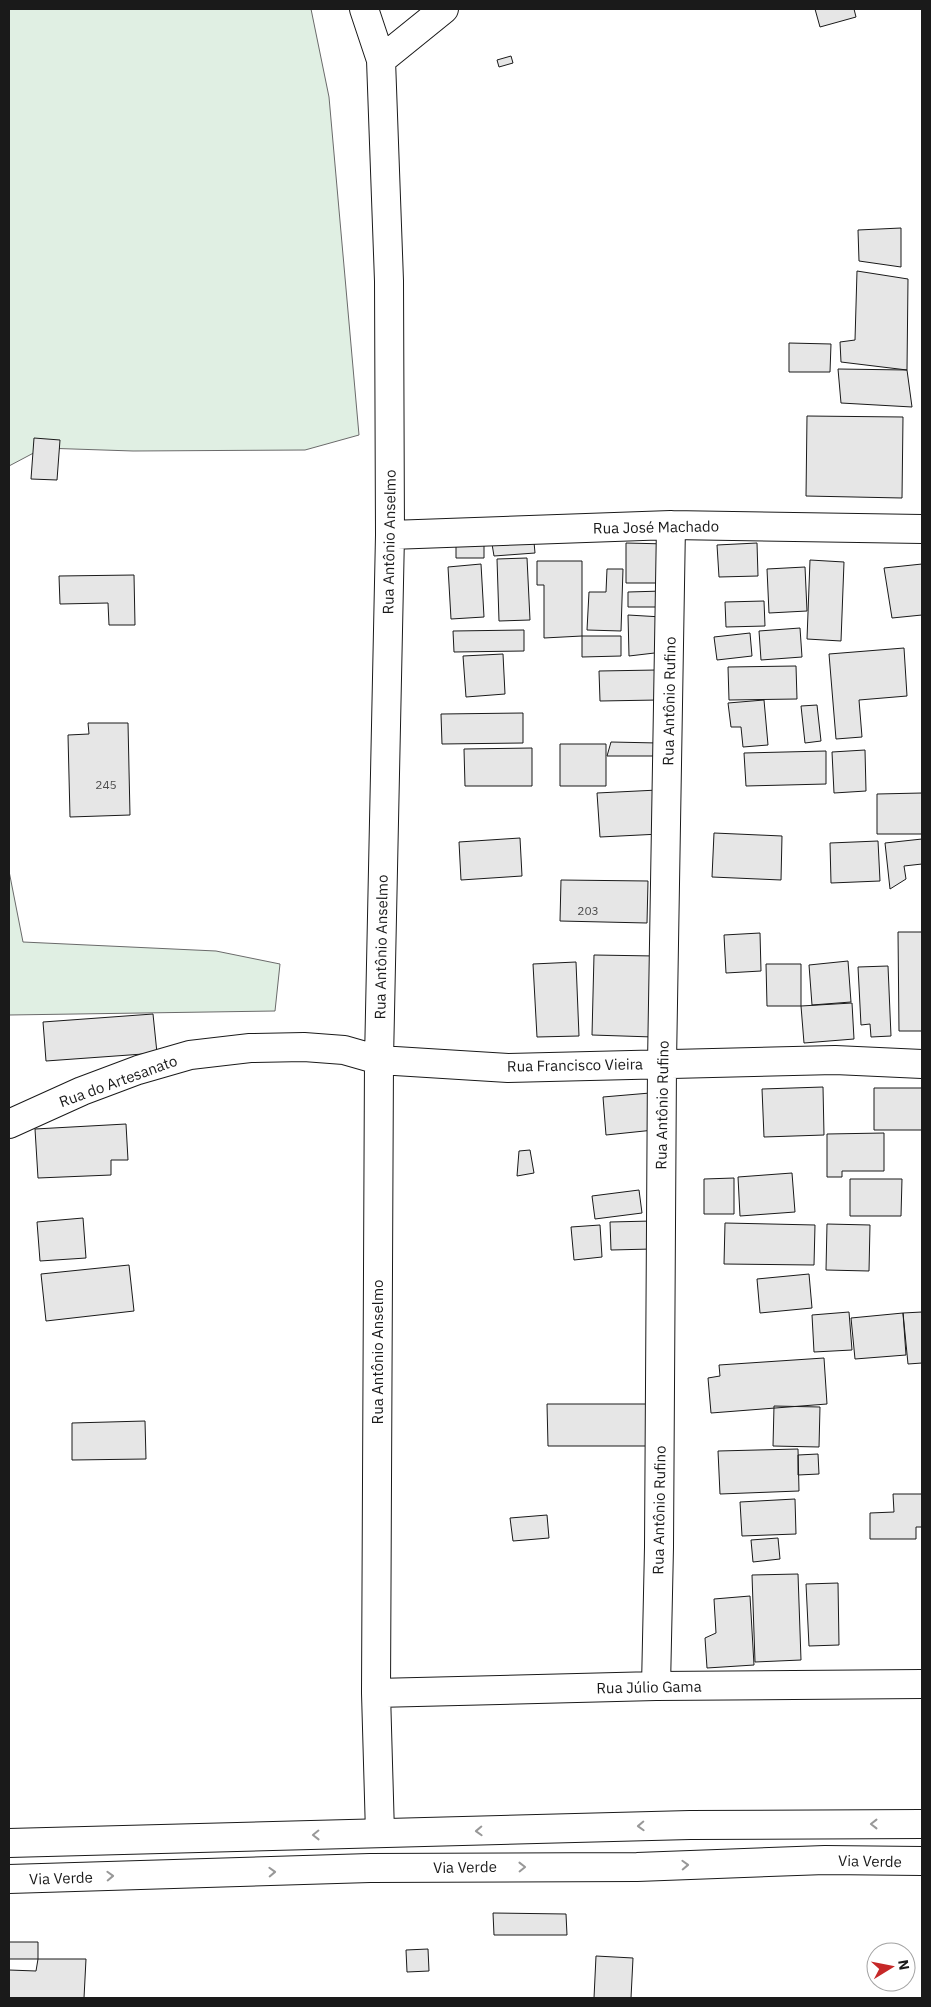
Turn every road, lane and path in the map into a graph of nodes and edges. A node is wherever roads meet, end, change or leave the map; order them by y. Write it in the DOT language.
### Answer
graph roads {
  1 [pos="364,9"];
  2 [pos="444,9"];
  3 [pos="381,60"];
  4 [pos="672,525"];
  5 [pos="922,529"];
  6 [pos="390,535"];
  7 [pos="378,1060"];
  8 [pos="662,1063"];
  9 [pos="922,1064"];
  10 [pos="9,1124"];
  11 [pos="922,1684"];
  12 [pos="656,1686"];
  13 [pos="376,1693"];
  14 [pos="922,1824"];
  15 [pos="380,1833"];
  16 [pos="9,1843"];
  17 [pos="922,1862"];
  18 [pos="9,1879"];
  1 -- 3 [label="street, Rua Antônio Anselmo"];
  2 -- 3 [label="street"];
  3 -- 6 [label="street, Rua Antônio Anselmo"];
  4 -- 5 [label="street, Rua José Machado"];
  4 -- 6 [label="street, Rua José Machado"];
  4 -- 8 [label="street, Rua Antônio Rufino"];
  6 -- 7 [label="street, Rua Antônio Anselmo"];
  7 -- 8 [label="street, Rua Francisco Vieira"];
  7 -- 10 [label="street, Rua do Artesanato"];
  7 -- 13 [label="street, Rua Antônio Anselmo"];
  8 -- 9 [label="street, Rua Francisco Vieira"];
  8 -- 12 [label="street, Rua Antônio Rufino"];
  11 -- 12 [label="street, Rua Júlio Gama"];
  12 -- 13 [label="street, Rua Júlio Gama"];
  13 -- 15 [label="street, Rua Antônio Anselmo"];
  14 -- 15 [label="street, one-way"];
  15 -- 16 [label="street, one-way"];
  18 -- 17 [label="street, Via Verde, one-way"];
}
